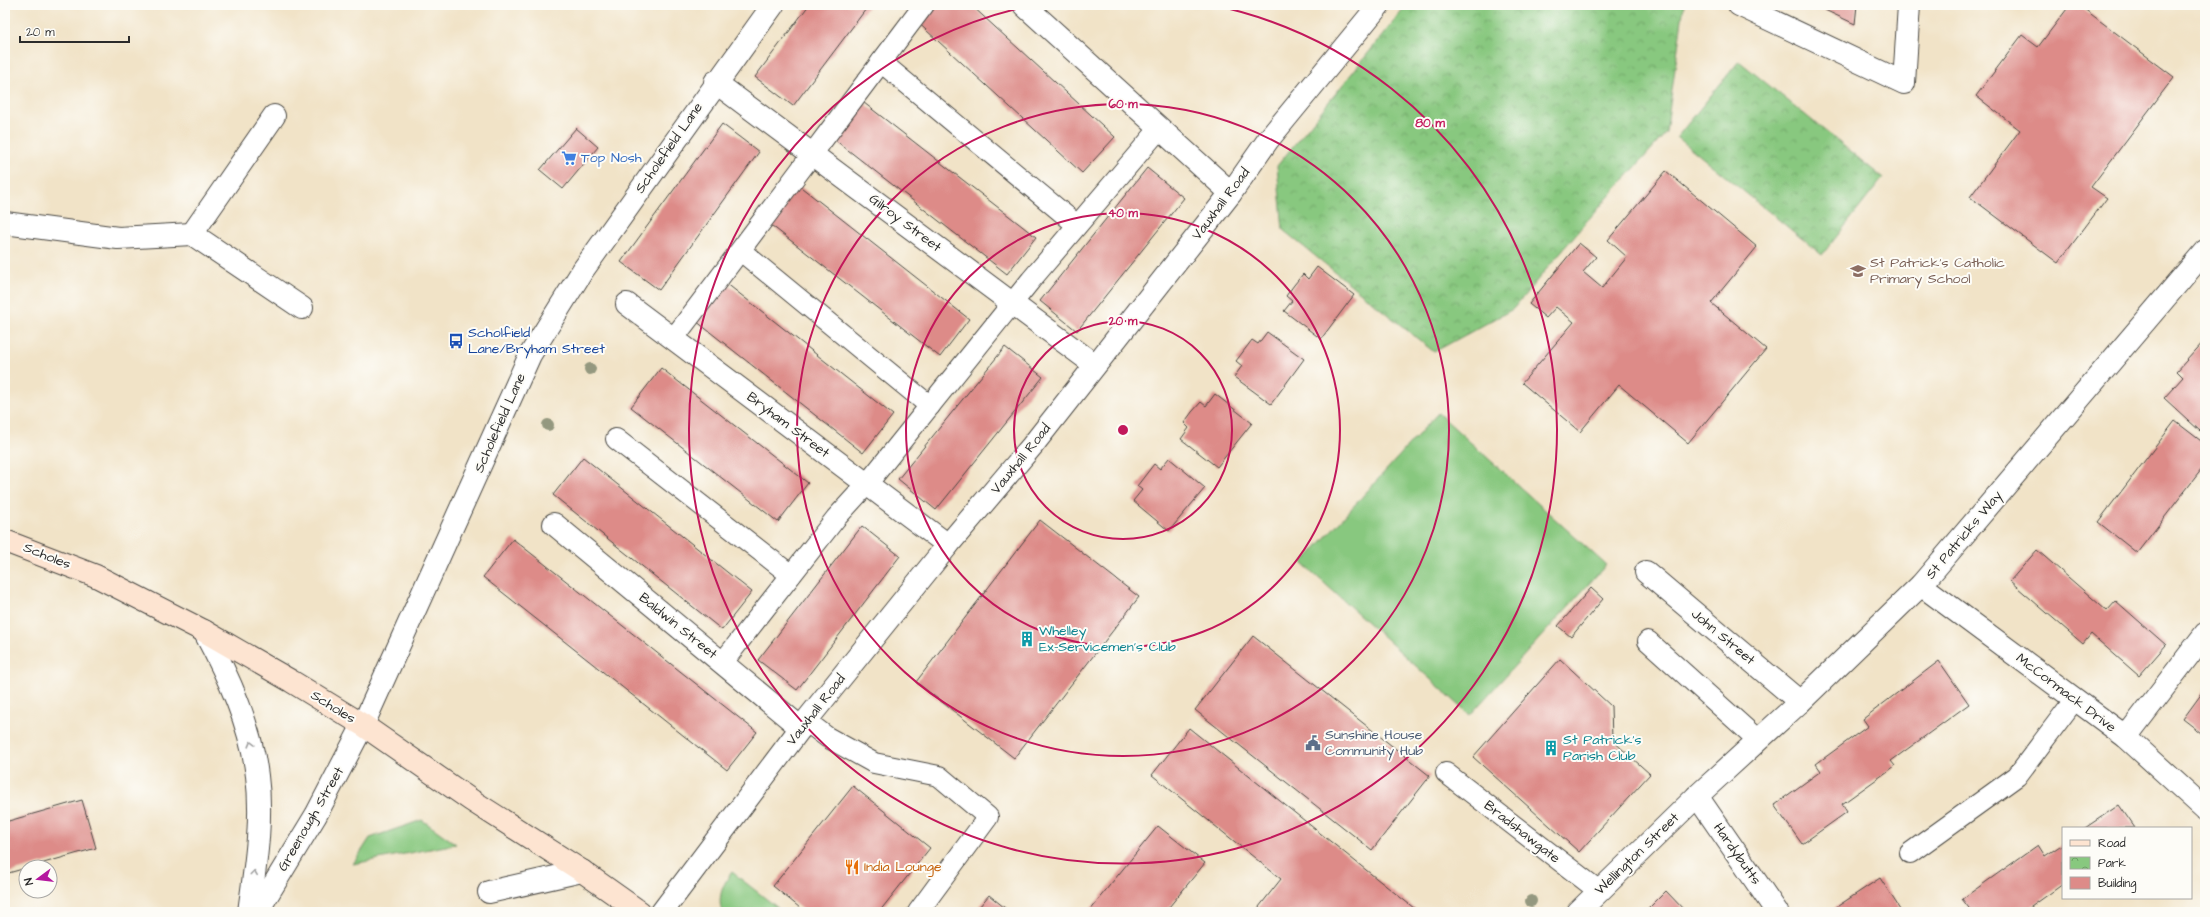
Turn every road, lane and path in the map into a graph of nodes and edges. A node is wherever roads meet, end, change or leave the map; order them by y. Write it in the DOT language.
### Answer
graph roads {
  1 [pos="773,5"];
  2 [pos="924,5"];
  3 [pos="1024,5"];
  4 [pos="1379,5"];
  5 [pos="1739,5"];
  6 [pos="1909,5"];
  7 [pos="881,62"];
  8 [pos="716,82"];
  9 [pos="274,116"];
  10 [pos="1160,128"];
  11 [pos="812,154"];
  12 [pos="1232,193"];
  13 [pos="5,223"];
  14 [pos="1077,225"];
  15 [pos="192,234"];
  16 [pos="741,251"];
  17 [pos="2205,251"];
  18 [pos="1012,303"];
  19 [pos="627,304"];
  20 [pos="302,308"];
  21 [pos="674,339"];
  22 [pos="1095,365"];
  23 [pos="930,406"];
  24 [pos="616,439"];
  25 [pos="867,484"];
  26 [pos="554,524"];
  27 [pos="5,541"];
  28 [pos="948,545"];
  29 [pos="1646,572"];
  30 [pos="791,575"];
  31 [pos="1921,585"];
  32 [pos="204,631"];
  33 [pos="2205,634"];
  34 [pos="1648,641"];
  35 [pos="723,662"];
  36 [pos="2075,699"];
  37 [pos="1800,702"];
  38 [pos="804,724"];
  39 [pos="363,725"];
  40 [pos="2126,737"];
  41 [pos="1758,740"];
  42 [pos="1446,773"];
  43 [pos="1697,796"];
  44 [pos="2205,808"];
  45 [pos="1910,853"];
  46 [pos="582,871"];
  47 [pos="1599,891"];
  48 [pos="488,892"];
  49 [pos="249,912"];
  50 [pos="257,912"];
  51 [pos="640,912"];
  52 [pos="662,912"];
  53 [pos="918,912"];
  54 [pos="1578,912"];
  55 [pos="1777,912"];
  1 -- 8 [label="street, Scholefield Lane"];
  2 -- 7 [label="lane"];
  3 -- 10 [label="street"];
  4 -- 12 [label="street, Vauxhall Road"];
  5 -- 6 [label="street"];
  7 -- 11 [label="lane"];
  7 -- 14 [label="lane"];
  8 -- 11 [label="street, Gilroy Street"];
  8 -- 39 [label="street, Scholefield Lane"];
  9 -- 15 [label="street"];
  10 -- 12 [label="street"];
  10 -- 14 [label="lane"];
  11 -- 16 [label="lane"];
  11 -- 18 [label="street, Gilroy Street"];
  12 -- 22 [label="street, Vauxhall Road"];
  13 -- 15 [label="street"];
  14 -- 18 [label="lane"];
  15 -- 20 [label="street"];
  16 -- 21 [label="lane"];
  16 -- 23 [label="lane"];
  17 -- 31 [label="street, St Patricks Way"];
  18 -- 22 [label="street, Gilroy Street"];
  18 -- 23 [label="lane"];
  19 -- 21 [label="street, Bryham Street"];
  21 -- 25 [label="street, Bryham Street"];
  22 -- 28 [label="street, Vauxhall Road"];
  23 -- 25 [label="lane"];
  24 -- 30 [label="lane"];
  25 -- 28 [label="street, Bryham Street"];
  25 -- 30 [label="lane"];
  26 -- 35 [label="street, Baldwin Street"];
  27 -- 32 [label="main road, Scholes"];
  28 -- 38 [label="street, Vauxhall Road"];
  29 -- 37 [label="street, John Street"];
  30 -- 35 [label="lane"];
  31 -- 36 [label="street, McCormack Drive"];
  31 -- 37 [label="street, St Patricks Way"];
  32 -- 39 [label="main road, Scholes"];
  49 -- 32 [label="street, one-way"];
  33 -- 40 [label="street"];
  34 -- 41 [label="lane"];
  35 -- 38 [label="street, Baldwin Street"];
  36 -- 40 [label="street, McCormack Drive"];
  36 -- 45 [label="lane"];
  37 -- 41 [label="street, St Patricks Way"];
  38 -- 52 [label="street, Vauxhall Road"];
  38 -- 53 [label="lane"];
  39 -- 46 [label="main road, Scholes"];
  39 -- 50 [label="street, Greenough Street"];
  40 -- 44 [label="street, McCormack Drive"];
  41 -- 43 [label="street, St Patricks Way"];
  42 -- 47 [label="lane, Bradshawgate"];
  43 -- 47 [label="street, Wellington Street"];
  43 -- 55 [label="street, Hardybutts"];
  46 -- 48 [label="street"];
  46 -- 51 [label="main road, Scholes"];
  47 -- 54 [label="street, Wellington Street"];
}
